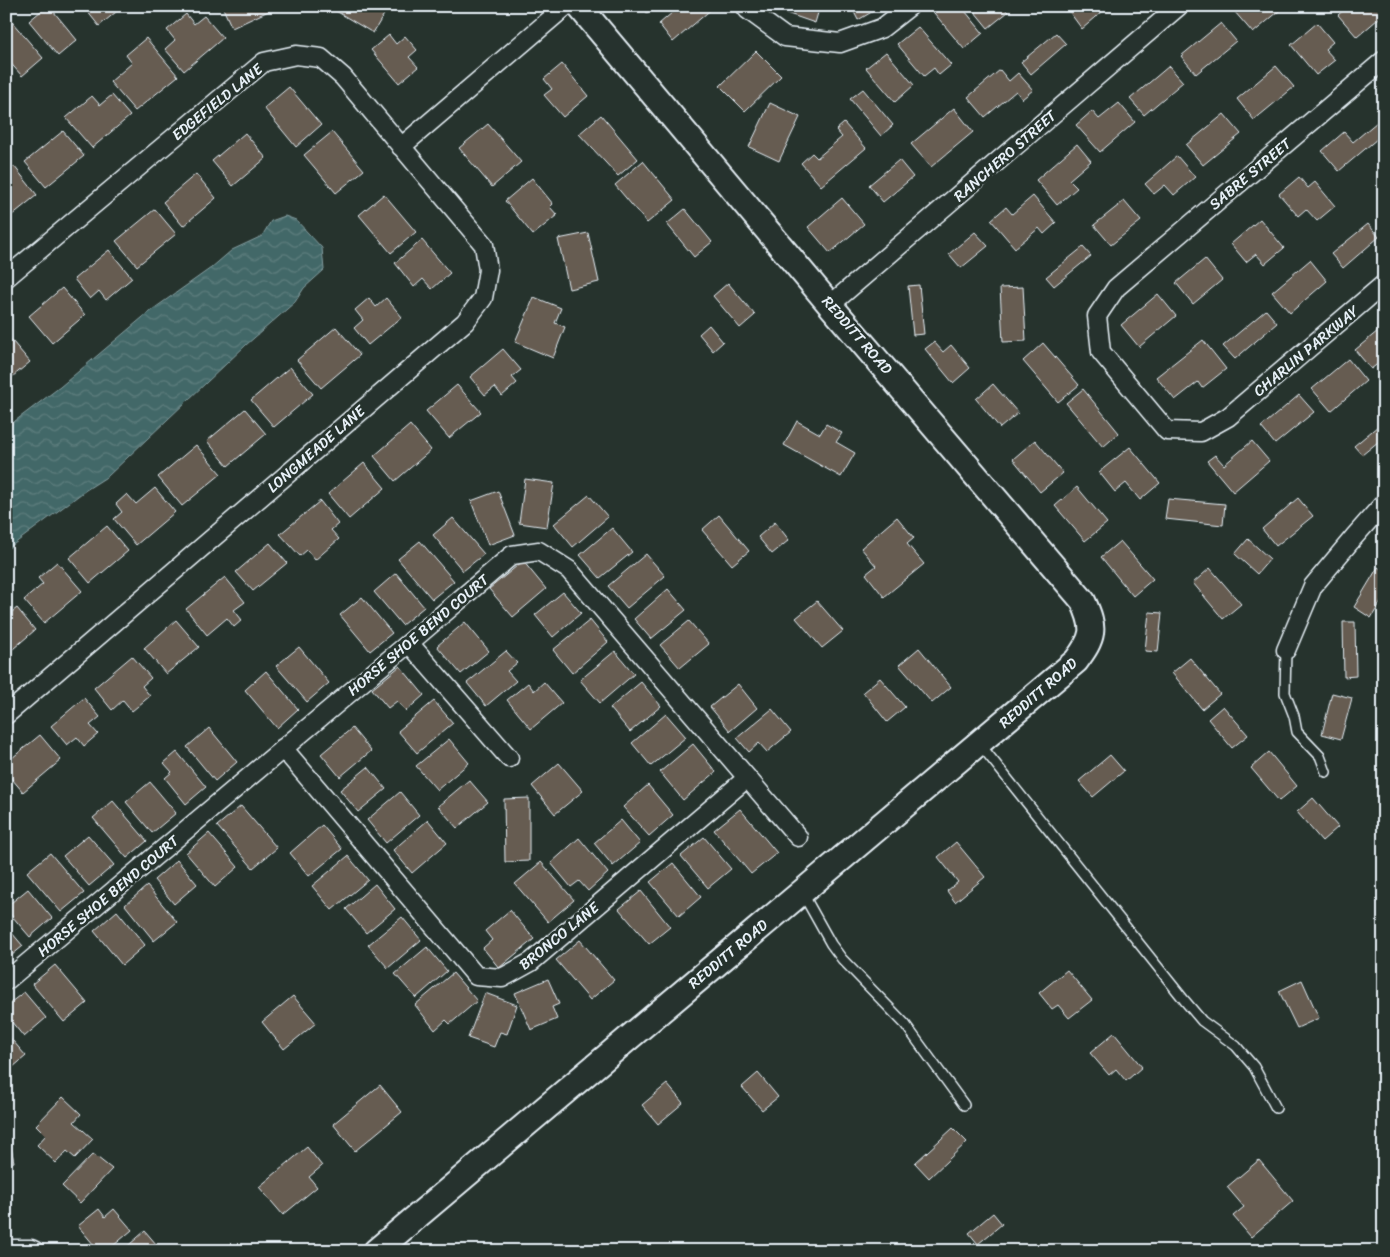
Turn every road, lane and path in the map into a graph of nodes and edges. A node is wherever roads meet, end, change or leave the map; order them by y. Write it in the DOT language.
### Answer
graph roads {
  1 [pos="566,6"];
  2 [pos="578,6"];
  3 [pos="910,6"];
  4 [pos="1180,6"];
  5 [pos="746,8"];
  6 [pos="1384,60"];
  7 [pos="401,146"];
  8 [pos="6,278"];
  9 [pos="1384,284"];
  10 [pos="830,305"];
  11 [pos="1228,417"];
  12 [pos="1384,504"];
  13 [pos="410,643"];
  14 [pos="1286,650"];
  15 [pos="6,715"];
  16 [pos="979,743"];
  17 [pos="283,748"];
  18 [pos="509,758"];
  19 [pos="1326,772"];
  20 [pos="747,778"];
  21 [pos="798,838"];
  22 [pos="801,892"];
  23 [pos="6,981"];
  24 [pos="964,1105"];
  25 [pos="1276,1108"];
  26 [pos="6,1249"];
  27 [pos="35,1251"];
  28 [pos="376,1251"];
  1 -- 7 [label="street"];
  2 -- 10 [label="street, REDDITT ROAD"];
  3 -- 5 [label="street"];
  4 -- 10 [label="street, RANCHERO STREET"];
  6 -- 11 [label="street, SABRE STREET"];
  7 -- 8 [label="street, EDGEFIELD LANE"];
  7 -- 15 [label="street, LONGMEADE LANE"];
  9 -- 11 [label="street, CHARLIN PARKWAY"];
  10 -- 16 [label="street, REDDITT ROAD"];
  12 -- 14 [label="street"];
  13 -- 17 [label="street, HORSE SHOE BEND COURT"];
  13 -- 18 [label="street"];
  13 -- 20 [label="street, HORSE SHOE BEND COURT"];
  14 -- 19 [label="lane"];
  16 -- 22 [label="street, REDDITT ROAD"];
  16 -- 25 [label="lane"];
  17 -- 20 [label="street, BRONCO LANE"];
  17 -- 23 [label="street, HORSE SHOE BEND COURT"];
  20 -- 21 [label="street, HORSE SHOE BEND COURT"];
  22 -- 24 [label="lane"];
  22 -- 28 [label="street, REDDITT ROAD"];
  26 -- 27 [label="street"];
}
